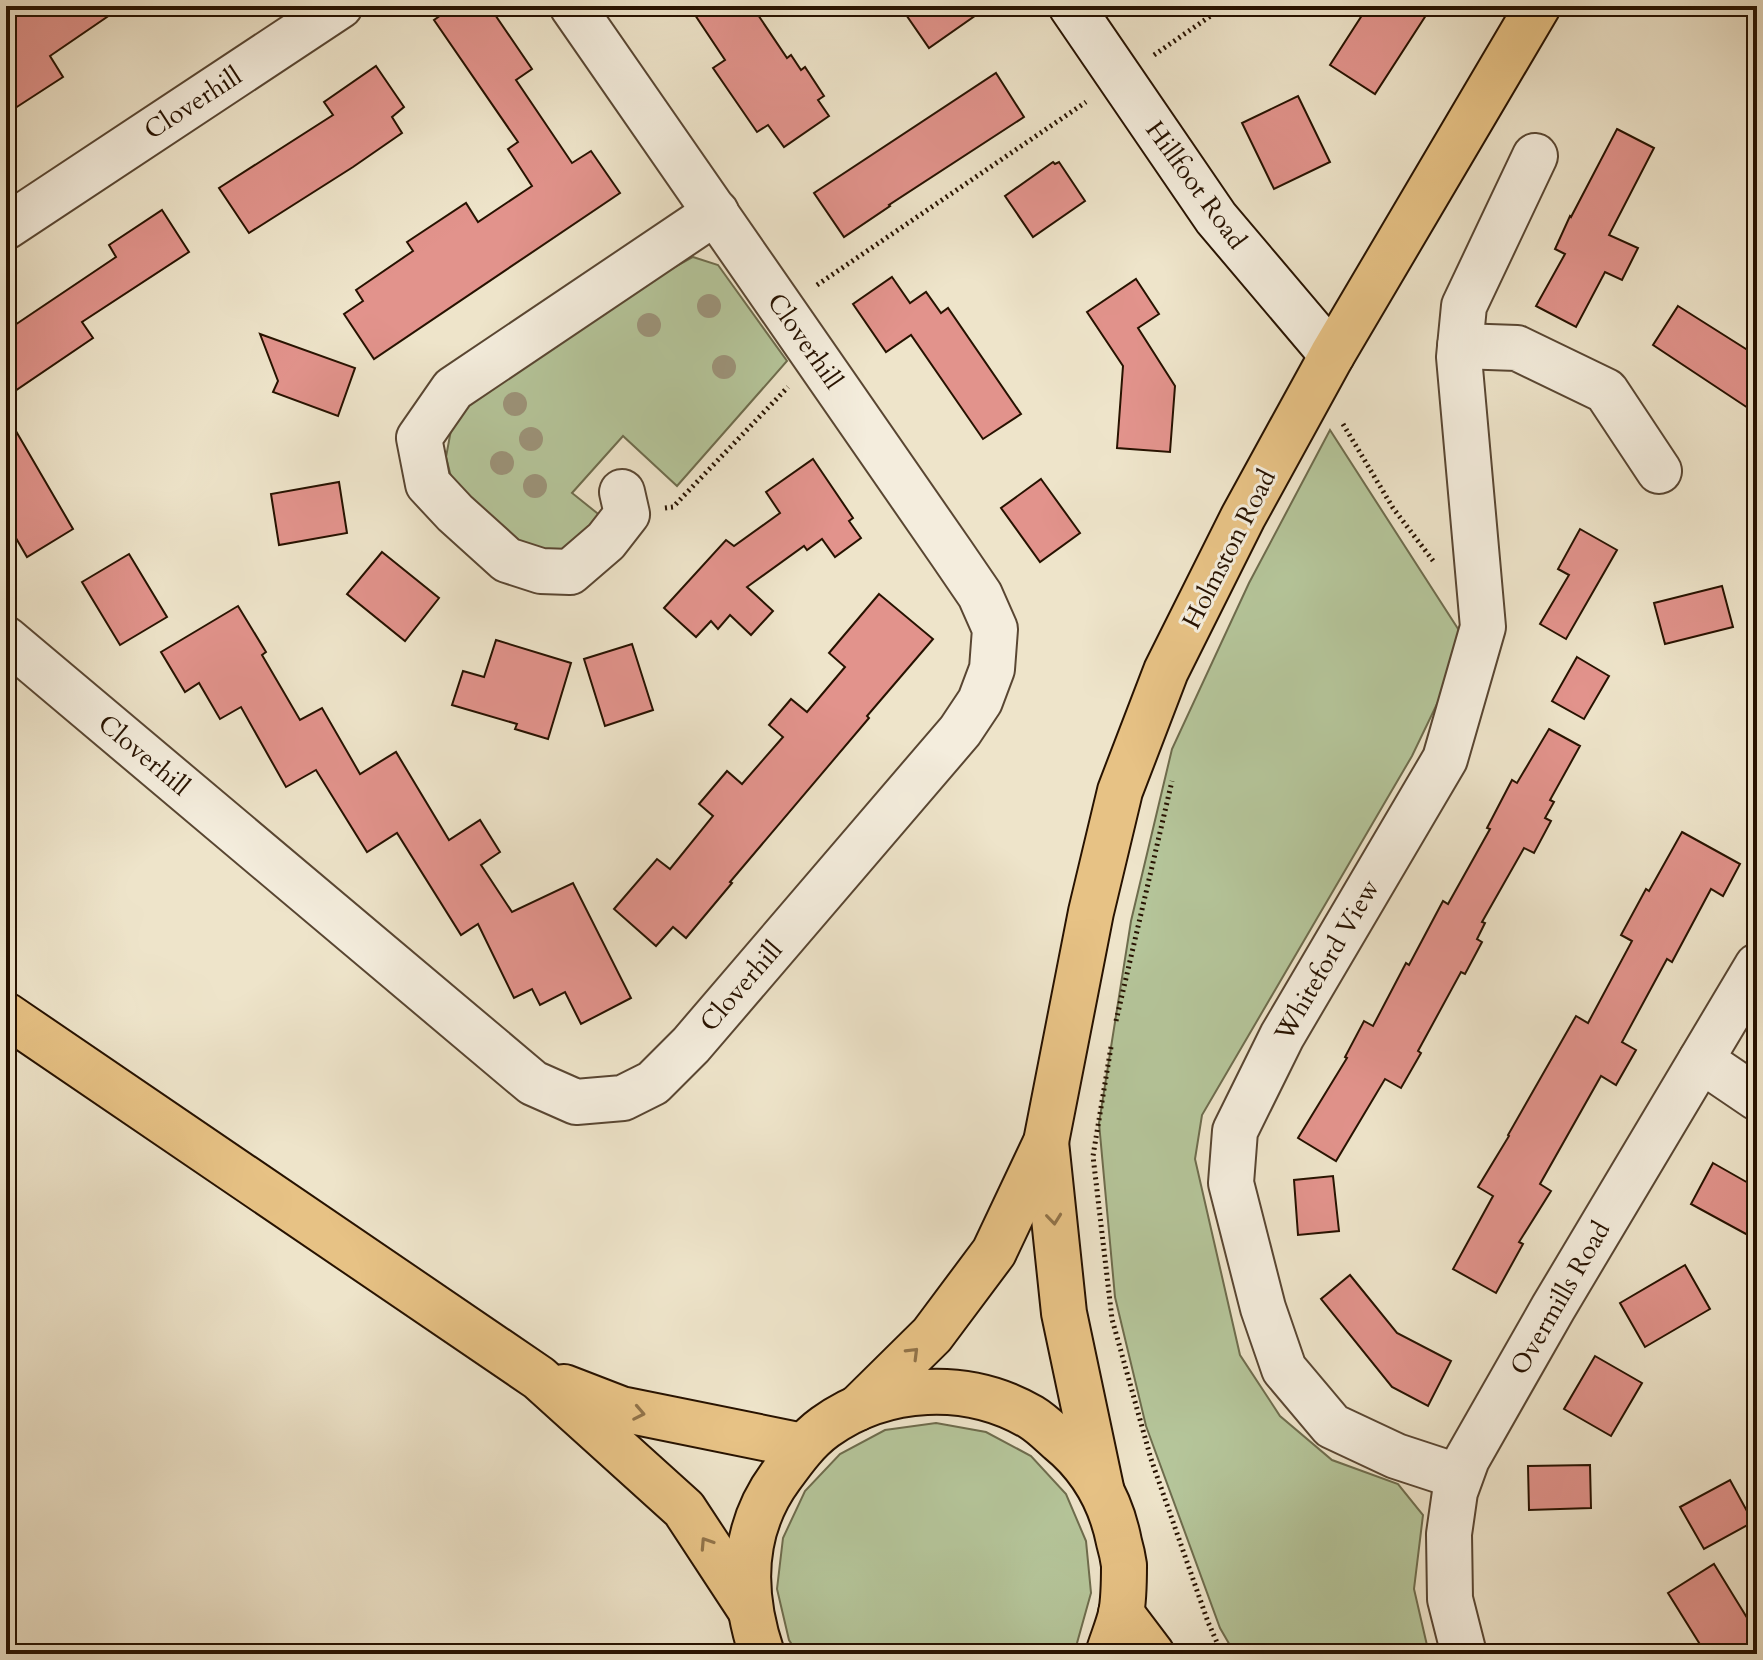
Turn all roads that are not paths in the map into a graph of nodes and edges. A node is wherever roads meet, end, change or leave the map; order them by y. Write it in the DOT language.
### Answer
graph roads {
  1 [pos="340,6"];
  2 [pos="572,6"];
  3 [pos="1071,6"];
  4 [pos="1538,6"];
  5 [pos="1535,156"];
  6 [pos="716,212"];
  7 [pos="6,227"];
  8 [pos="1460,346"];
  9 [pos="1332,355"];
  10 [pos="1659,471"];
  11 [pos="624,503"];
  12 [pos="6,639"];
  13 [pos="1757,966"];
  14 [pos="6,1015"];
  15 [pos="1701,1060"];
  16 [pos="1757,1098"];
  17 [pos="1046,1142"];
  18 [pos="539,1378"];
  19 [pos="858,1408"];
  20 [pos="803,1446"];
  21 [pos="1460,1477"];
  22 [pos="1101,1488"];
  23 [pos="749,1608"];
  24 [pos="1121,1613"];
  25 [pos="762,1654"];
  26 [pos="1108,1654"];
  27 [pos="1152,1654"];
  28 [pos="1464,1654"];
  1 -- 7 [label="street, Cloverhill"];
  2 -- 6 [label="street, Cloverhill"];
  3 -- 9 [label="street, Hillfoot Road"];
  4 -- 9 [label="main road, Holmston Road"];
  5 -- 8 [label="street, Whiteford View"];
  6 -- 11 [label="street"];
  6 -- 12 [label="street, Cloverhill"];
  8 -- 10 [label="street"];
  8 -- 21 [label="street, Whiteford View"];
  9 -- 17 [label="main road, Holmston Road"];
  13 -- 15 [label="street, Overmills Road"];
  14 -- 18 [label="main road"];
  15 -- 16 [label="street"];
  15 -- 21 [label="street, Overmills Road"];
  19 -- 17 [label="main road, one-way"];
  17 -- 22 [label="main road, one-way"];
  18 -- 20 [label="main road, one-way"];
  23 -- 18 [label="main road, one-way"];
  19 -- 20 [label="main road"];
  19 -- 22 [label="main road"];
  20 -- 23 [label="main road"];
  21 -- 28 [label="street, Overmills Road"];
  22 -- 24 [label="main road"];
  23 -- 25 [label="main road"];
  24 -- 26 [label="main road"];
  24 -- 27 [label="main road"];
}
